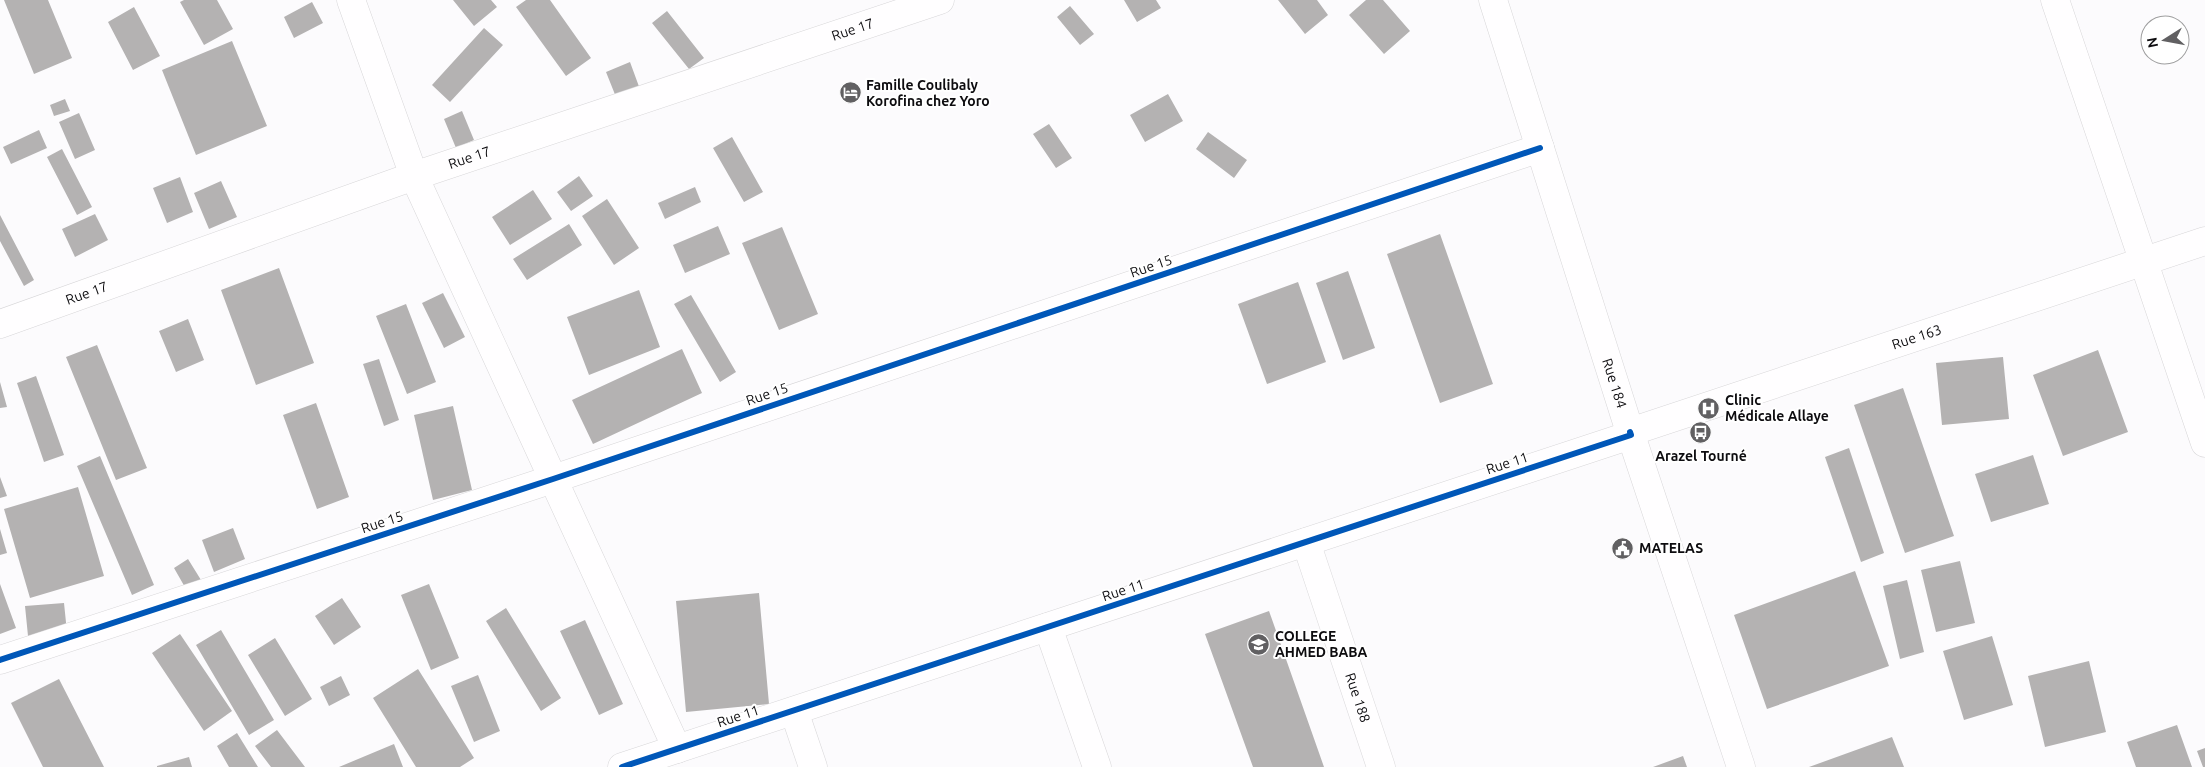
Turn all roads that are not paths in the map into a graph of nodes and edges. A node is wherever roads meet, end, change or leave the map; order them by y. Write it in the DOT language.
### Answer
graph roads {
  1 [pos="351,0"];
  2 [pos="940,0"];
  3 [pos="1493,0"];
  4 [pos="2055,0"];
  5 [pos="1540,148"];
  6 [pos="414,176"];
  7 [pos="2205,241"];
  8 [pos="2144,261"];
  9 [pos="0,324"];
  10 [pos="1630,434"];
  11 [pos="2205,443"];
  12 [pos="553,479"];
  13 [pos="1306,542"];
  14 [pos="1048,627"];
  15 [pos="0,660"];
  16 [pos="794,711"];
  17 [pos="677,749"];
  18 [pos="622,767"];
  19 [pos="813,767"];
  20 [pos="1097,767"];
  21 [pos="1381,767"];
  22 [pos="1741,767"];
  1 -- 6 [label="street"];
  2 -- 6 [label="street, Rue 17"];
  3 -- 5 [label="street, Rue 184"];
  4 -- 8 [label="street"];
  5 -- 10 [label="street, Rue 184"];
  5 -- 12 [label="street, Rue 15"];
  6 -- 9 [label="street, Rue 17"];
  6 -- 12 [label="street"];
  7 -- 8 [label="street, Rue 163"];
  8 -- 10 [label="street, Rue 163"];
  8 -- 11 [label="street"];
  10 -- 13 [label="street, Rue 11"];
  10 -- 22 [label="street, Rue 184"];
  12 -- 15 [label="street, Rue 15"];
  12 -- 17 [label="street"];
  13 -- 14 [label="street, Rue 11"];
  13 -- 21 [label="street, Rue 188"];
  14 -- 16 [label="street, Rue 11"];
  14 -- 20 [label="street"];
  16 -- 17 [label="street, Rue 11"];
  16 -- 19 [label="street"];
  17 -- 18 [label="street, Rue 11"];
}
